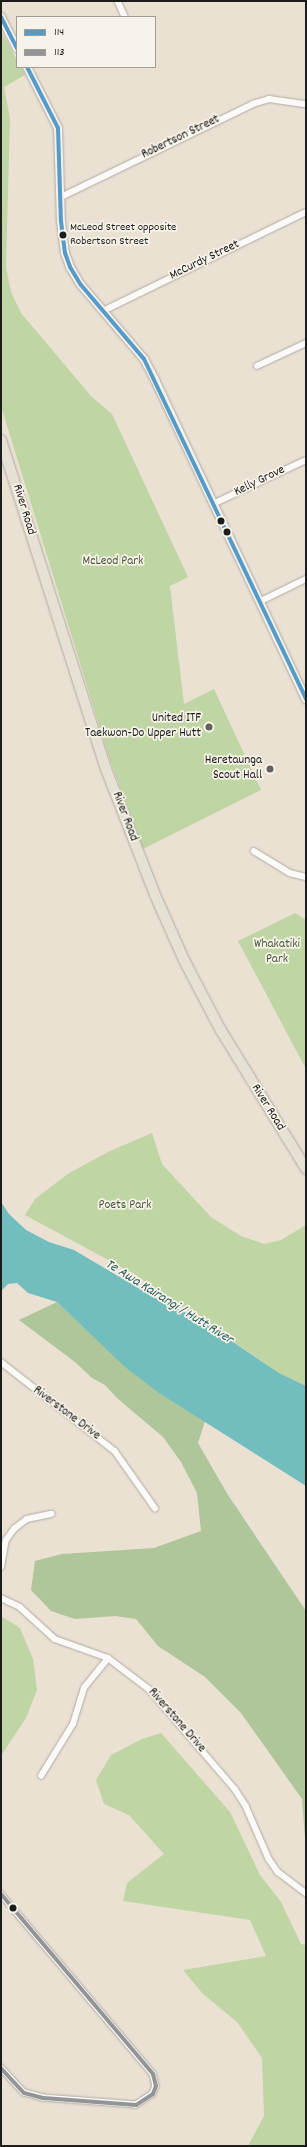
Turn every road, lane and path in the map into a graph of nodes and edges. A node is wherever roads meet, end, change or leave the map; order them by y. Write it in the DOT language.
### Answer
graph roads {
  1 [pos="118,1"];
  2 [pos="125,16"];
  3 [pos="1,17"];
  4 [pos="16,46"];
  5 [pos="28,68"];
  6 [pos="306,104"];
  7 [pos="61,196"];
  8 [pos="306,212"];
  9 [pos="103,310"];
  10 [pos="306,343"];
  11 [pos="257,366"];
  12 [pos="1,440"];
  13 [pos="306,460"];
  14 [pos="213,504"];
  15 [pos="306,579"];
  16 [pos="259,602"];
  17 [pos="306,700"];
  18 [pos="254,851"];
  19 [pos="306,877"];
  20 [pos="306,1169"];
  21 [pos="1,1362"];
  22 [pos="155,1508"];
  23 [pos="51,1514"];
  24 [pos="1,1567"];
  25 [pos="1,1598"];
  26 [pos="108,1658"];
  27 [pos="41,1776"];
  28 [pos="306,1893"];
  29 [pos="1,1894"];
  30 [pos="1,2068"];
  1 -- 2 [label="street"];
  3 -- 4 [label="street"];
  5 -- 7 [label="street"];
  6 -- 7 [label="street, Robertson Street"];
  7 -- 9 [label="street"];
  8 -- 9 [label="street, McCurdy Street"];
  9 -- 14 [label="street"];
  10 -- 11 [label="street"];
  12 -- 20 [label="highway, River Road"];
  13 -- 14 [label="street, Kelly Grove"];
  14 -- 16 [label="street"];
  15 -- 16 [label="street"];
  16 -- 17 [label="street"];
  18 -- 19 [label="street"];
  21 -- 22 [label="street, Riverstone Drive"];
  23 -- 24 [label="street"];
  25 -- 26 [label="street, Riverstone Drive"];
  26 -- 27 [label="street"];
  26 -- 28 [label="street, Riverstone Drive"];
  29 -- 30 [label="street"];
}
